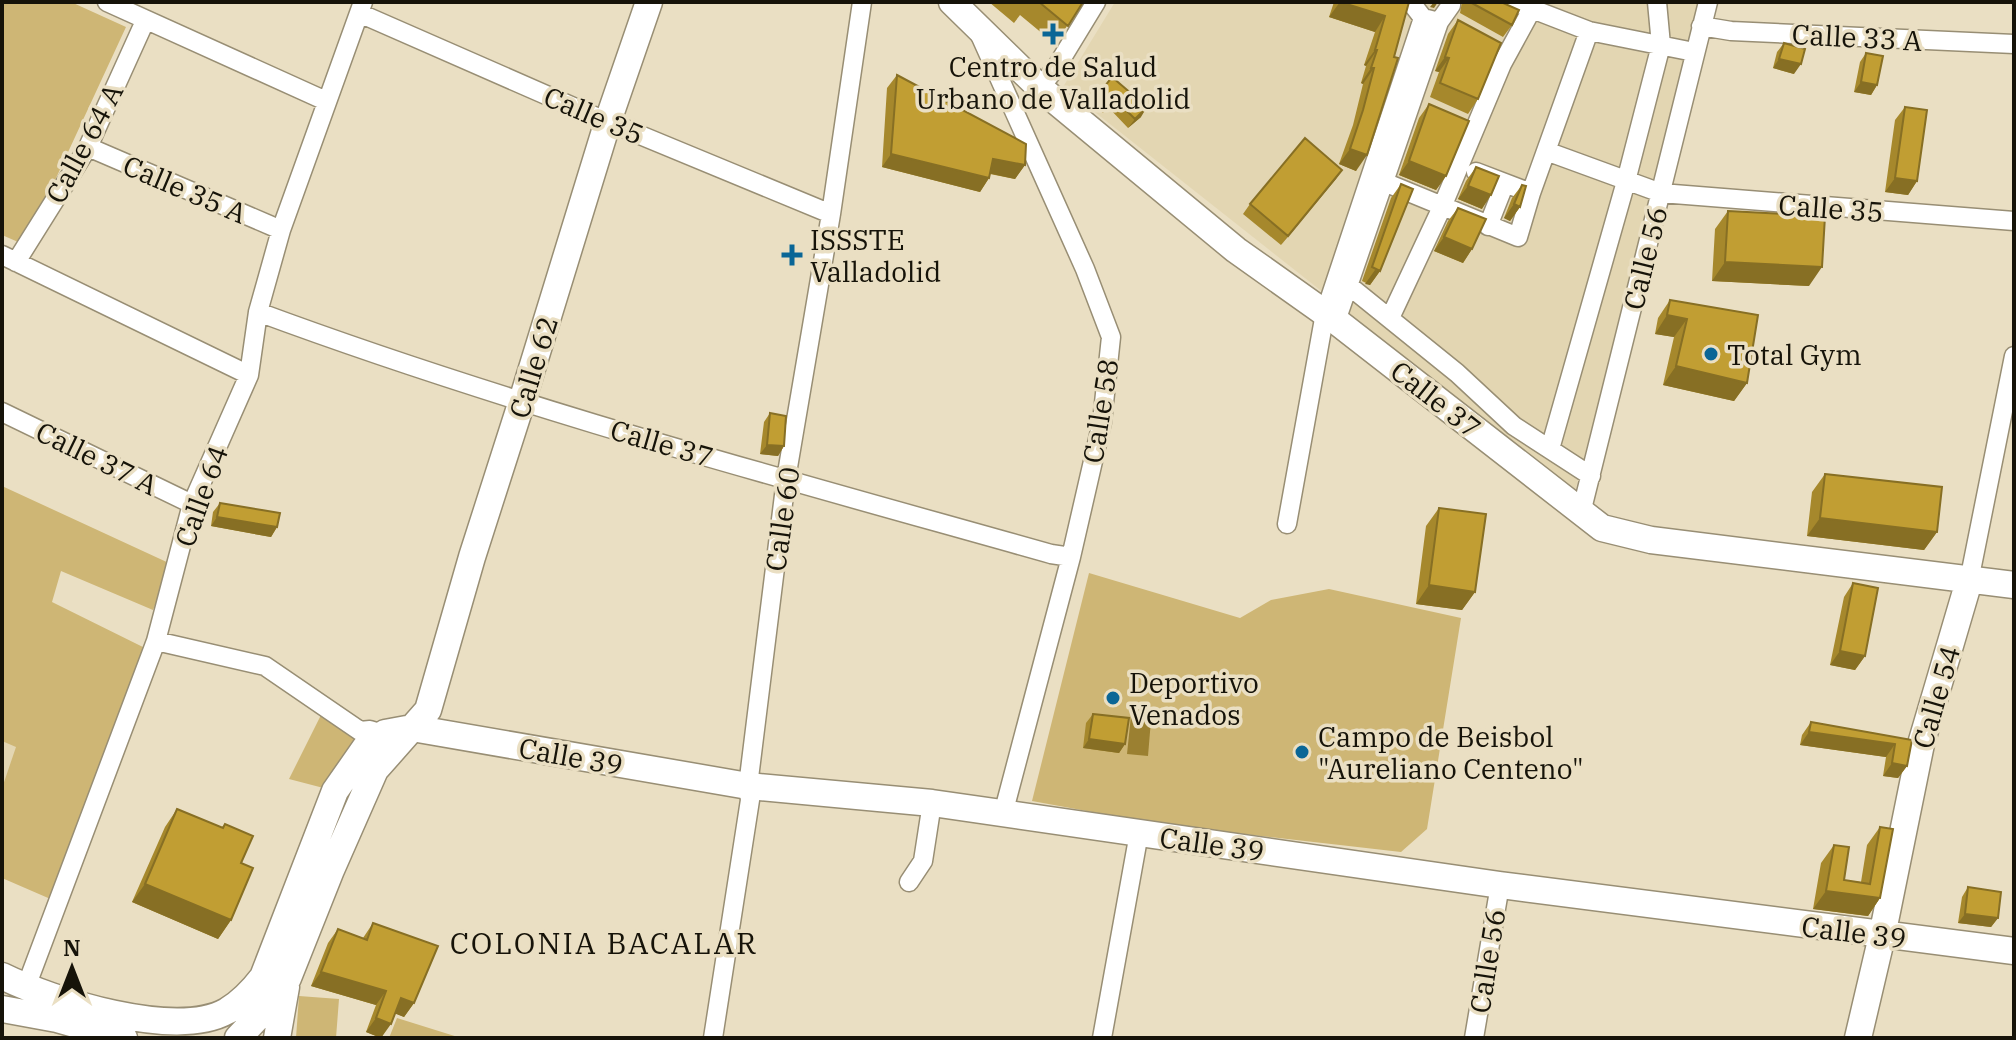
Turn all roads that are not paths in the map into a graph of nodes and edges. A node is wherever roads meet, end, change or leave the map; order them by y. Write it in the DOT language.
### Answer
graph roads {
  1 [pos="107,2"];
  2 [pos="649,2"];
  3 [pos="862,2"];
  4 [pos="952,2"];
  5 [pos="1096,2"];
  6 [pos="1657,2"];
  7 [pos="1708,2"];
  8 [pos="1523,6"];
  9 [pos="361,7"];
  10 [pos="1437,14"];
  11 [pos="145,21"];
  12 [pos="976,25"];
  13 [pos="1701,26"];
  14 [pos="1589,31"];
  15 [pos="2014,44"];
  16 [pos="1661,45"];
  17 [pos="1694,52"];
  18 [pos="1040,88"];
  19 [pos="326,101"];
  20 [pos="608,121"];
  21 [pos="88,147"];
  22 [pos="1546,151"];
  23 [pos="1458,165"];
  24 [pos="1626,181"];
  25 [pos="1384,182"];
  26 [pos="1505,183"];
  27 [pos="1654,191"];
  28 [pos="1531,193"];
  29 [pos="1442,207"];
  30 [pos="831,214"];
  31 [pos="2014,221"];
  32 [pos="1488,226"];
  33 [pos="281,230"];
  34 [pos="9,259"];
  35 [pos="1348,285"];
  36 [pos="258,312"];
  37 [pos="1331,317"];
  38 [pos="1390,318"];
  39 [pos="2014,356"];
  40 [pos="249,375"];
  41 [pos="522,401"];
  42 [pos="2,412"];
  43 [pos="1550,449"];
  44 [pos="1591,476"];
  45 [pos="786,479"];
  46 [pos="192,504"];
  47 [pos="1581,513"];
  48 [pos="1287,524"];
  49 [pos="1071,557"];
  50 [pos="1969,581"];
  51 [pos="2014,585"];
  52 [pos="156,641"];
  53 [pos="399,735"];
  54 [pos="748,786"];
  55 [pos="932,803"];
  56 [pos="1003,814"];
  57 [pos="1139,833"];
  58 [pos="320,864"];
  59 [pos="909,882"];
  60 [pos="1500,885"];
  61 [pos="1882,936"];
  62 [pos="2014,951"];
  63 [pos="288,978"];
  64 [pos="14,982"];
  65 [pos="2,1009"];
  66 [pos="216,1022"];
  67 [pos="186,1030"];
  68 [pos="124,1038"];
  69 [pos="238,1038"];
  70 [pos="277,1038"];
  71 [pos="713,1038"];
  72 [pos="1102,1038"];
  73 [pos="1474,1038"];
  74 [pos="1858,1038"];
  1 -- 11 [label="street"];
  2 -- 20 [label="main road, Calle 62"];
  3 -- 30 [label="street, Calle 60"];
  4 -- 12 [label="main road, Calle 37"];
  5 -- 18 [label="street"];
  6 -- 16 [label="street"];
  7 -- 13 [label="street, Calle 56"];
  8 -- 14 [label="street"];
  8 -- 23 [label="street"];
  9 -- 19 [label="street, Calle 64"];
  9 -- 20 [label="street, Calle 35"];
  10 -- 25 [label="street"];
  10 -- 37 [label="street"];
  11 -- 19 [label="street"];
  11 -- 21 [label="street, Calle 64 A"];
  12 -- 18 [label="main road, Calle 37"];
  12 -- 49 [label="street, Calle 58"];
  13 -- 15 [label="street, Calle 33 A"];
  13 -- 17 [label="street, Calle 56"];
  14 -- 16 [label="street"];
  14 -- 22 [label="street"];
  16 -- 17 [label="street"];
  16 -- 24 [label="street"];
  17 -- 27 [label="street, Calle 56"];
  18 -- 37 [label="main road, Calle 37"];
  19 -- 33 [label="street, Calle 64"];
  20 -- 30 [label="street, Calle 35"];
  20 -- 41 [label="main road, Calle 62"];
  21 -- 33 [label="street, Calle 35 A"];
  21 -- 34 [label="street, Calle 64 A"];
  22 -- 24 [label="street, Calle 35"];
  22 -- 28 [label="street"];
  23 -- 26 [label="street"];
  23 -- 29 [label="street"];
  24 -- 27 [label="street, Calle 35"];
  24 -- 43 [label="street"];
  25 -- 29 [label="street"];
  25 -- 35 [label="street"];
  26 -- 28 [label="street"];
  26 -- 32 [label="street"];
  27 -- 31 [label="street, Calle 35"];
  27 -- 44 [label="street, Calle 56"];
  28 -- 32 [label="street"];
  29 -- 32 [label="street"];
  29 -- 38 [label="street"];
  30 -- 45 [label="street, Calle 60"];
  33 -- 36 [label="street, Calle 64"];
  34 -- 40 [label="street"];
  35 -- 37 [label="street"];
  35 -- 38 [label="street"];
  36 -- 40 [label="street, Calle 64"];
  36 -- 41 [label="street, Calle 37"];
  37 -- 47 [label="main road, Calle 37"];
  37 -- 48 [label="street"];
  38 -- 43 [label="street"];
  39 -- 50 [label="street, Calle 54"];
  40 -- 46 [label="street, Calle 64"];
  41 -- 45 [label="street, Calle 37"];
  41 -- 53 [label="main road, Calle 62"];
  42 -- 46 [label="street, Calle 37 A"];
  43 -- 44 [label="street"];
  44 -- 47 [label="street, Calle 56"];
  45 -- 49 [label="street, Calle 37"];
  45 -- 54 [label="street, Calle 60"];
  46 -- 52 [label="street, Calle 64"];
  47 -- 50 [label="main road, Calle 37"];
  49 -- 56 [label="street, Calle 58"];
  50 -- 51 [label="main road, Calle 37"];
  50 -- 61 [label="main road, Calle 54"];
  52 -- 53 [label="street, Calle 39"];
  52 -- 64 [label="street, Calle 64"];
  53 -- 54 [label="main road, Calle 39"];
  53 -- 58 [label="main road, Calle 62"];
  54 -- 55 [label="main road, Calle 39"];
  54 -- 71 [label="street, Calle 60"];
  55 -- 56 [label="main road, Calle 39"];
  55 -- 59 [label="street"];
  56 -- 57 [label="main road, Calle 39"];
  57 -- 60 [label="main road, Calle 39"];
  57 -- 72 [label="street"];
  58 -- 63 [label="main road"];
  58 -- 66 [label="main road"];
  60 -- 61 [label="main road, Calle 39"];
  60 -- 73 [label="street, Calle 56"];
  61 -- 62 [label="main road, Calle 39"];
  61 -- 74 [label="main road, Calle 54"];
  63 -- 69 [label="main road"];
  63 -- 70 [label="main road"];
  64 -- 67 [label="main road"];
  65 -- 68 [label="main road"];
  66 -- 67 [label="main road"];
}
